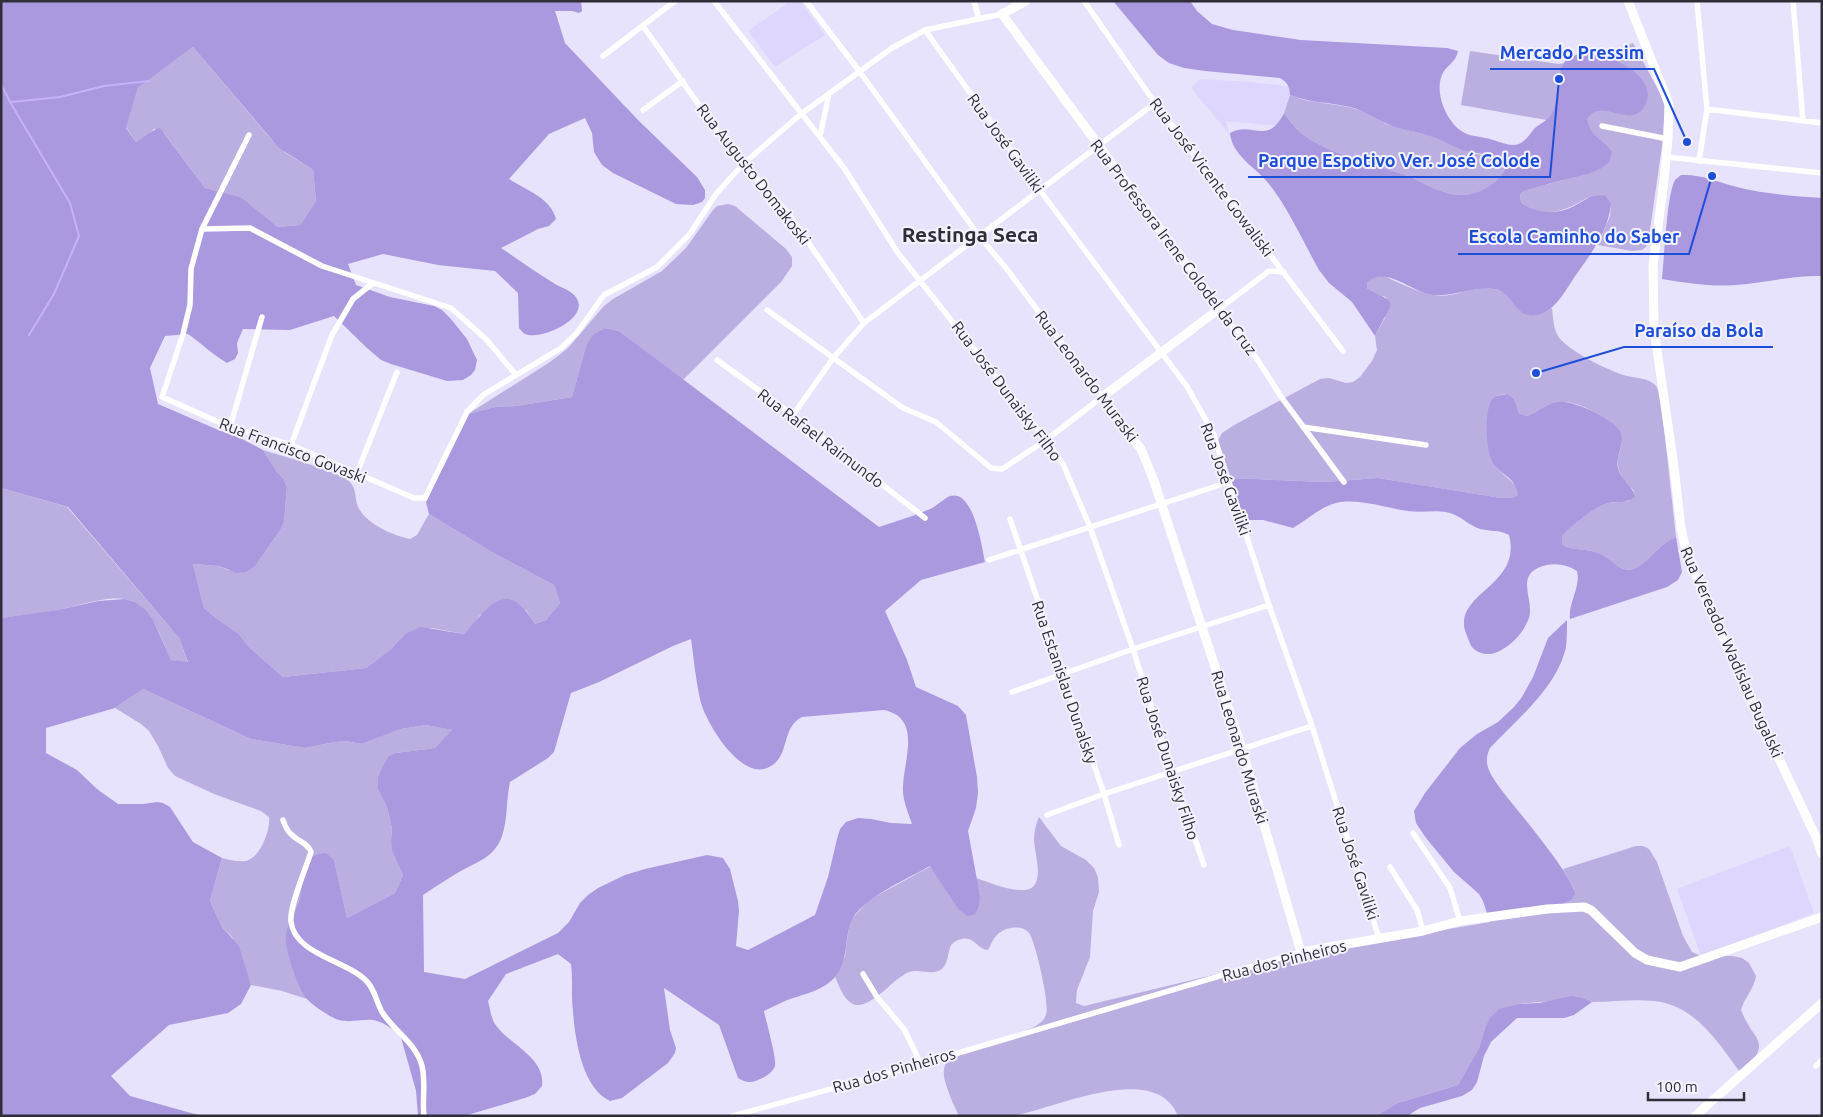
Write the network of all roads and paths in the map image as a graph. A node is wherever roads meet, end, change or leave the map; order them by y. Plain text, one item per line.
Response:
1 (675, 1) edge
2 (714, 1) edge
3 (806, 1) edge
4 (974, 1) edge
5 (1026, 1) edge
6 (1084, 1) edge
7 (1628, 1) edge
8 (1697, 1) edge
9 (1793, 1) edge
10 (1002, 14) junction
11 (979, 18) junction
12 (643, 26) junction
13 (925, 30) junction
14 (603, 56) dead end
15 (860, 72) junction
16 (683, 81) junction
17 (829, 94) junction
18 (1155, 103) junction
19 (1708, 109) junction
20 (643, 110) dead end
21 (801, 114) junction
22 (1803, 121) junction
23 (1822, 123) edge
24 (1602, 126) dead end
25 (249, 135) dead end
26 (820, 136) junction
27 (1668, 139) junction
28 (1098, 146) junction
29 (1666, 157) junction
30 (1699, 161) junction
31 (743, 164) junction
32 (1822, 173) edge
33 (1040, 189) junction
34 (202, 230) junction
35 (979, 236) junction
36 (1284, 272) junction
37 (922, 280) junction
38 (373, 283) junction
39 (1219, 309) junction
40 (767, 310) dead end
41 (262, 317) dead end
42 (864, 323) junction
43 (1344, 351) dead end
44 (1161, 353) junction
45 (834, 357) junction
46 (717, 360) dead end
47 (397, 372) dead end
48 (516, 375) junction
49 (1102, 397) junction
50 (793, 415) junction
51 (230, 427) junction
52 (1303, 427) junction
53 (1046, 440) junction
54 (1426, 445) dead end
55 (291, 446) junction
56 (357, 473) junction
57 (1229, 482) junction
58 (1344, 482) dead end
59 (1161, 505) junction
60 (924, 518) dead end
61 (1010, 519) dead end
62 (1090, 527) junction
63 (1019, 549) junction
64 (989, 560) dead end
65 (1269, 605) junction
66 (1201, 628) junction
67 (1132, 649) junction
68 (1063, 672) junction
69 (1012, 692) dead end
70 (1312, 726) junction
71 (1242, 749) junction
72 (1172, 773) junction
73 (1104, 794) junction
74 (1047, 815) dead end
75 (283, 820) dead end
76 (1413, 833) dead end
77 (1119, 845) dead end
78 (1822, 854) edge
79 (1204, 865) dead end
80 (1390, 867) dead end
81 (1822, 917) edge
82 (1460, 921) junction
83 (1423, 930) junction
84 (1379, 938) junction
85 (1301, 952) junction
86 (863, 974) dead end
87 (1822, 1003) edge
88 (1822, 1060) edge
89 (921, 1064) junction
90 (1816, 1066) dead end
91 (424, 1116) edge
92 (733, 1116) edge
93 (1695, 1116) edge

1 - 12 street
2 - 21 street, Rua José Dunaisky Filho
3 - 15 street, Rua Leonardo Muraski
4 - 11 street
5 - 10 street
6 - 18 street, Rua José Vicente Gowaliski
7 - 27 street, Rua Vereador Wadislau Bugalski
8 - 19 street
9 - 22 street
10 - 11 street
10 - 28 street, Rua Professora Irene Colodel da Cruz
11 - 13 street
12 - 14 street
12 - 16 street, Rua Augusto Domakoski
13 - 15 street
13 - 33 street, Rua José Gaviliki
15 - 17 street
15 - 35 street, Rua Leonardo Muraski
16 - 20 street
16 - 31 street, Rua Augusto Domakoski
17 - 21 street
17 - 26 street
18 - 28 street
18 - 36 street, Rua José Vicente Gowaliski
19 - 22 street
19 - 30 street
21 - 26 street, Rua José Dunaisky Filho
21 - 31 street
22 - 23 street
24 - 27 street
25 - 34 street
26 - 37 street, Rua José Dunaisky Filho
27 - 29 street, Rua Vereador Wadislau Bugalski
28 - 33 street
28 - 39 street, Rua Professora Irene Colodel da Cruz
29 - 30 street
29 - 78 street, Rua Vereador Wadislau Bugalski
30 - 32 street
31 - 42 street, Rua Augusto Domakoski
31 - 48 street
33 - 35 street
33 - 44 street, Rua José Gaviliki
34 - 38 street
34 - 51 street, Rua Francisco Govaski
35 - 37 street
35 - 49 street, Rua Leonardo Muraski
36 - 39 street
36 - 43 street, Rua José Vicente Gowaliski
37 - 42 street
37 - 53 street, Rua José Dunaisky Filho
38 - 48 street
38 - 55 street
39 - 44 street
39 - 52 street, Rua Professora Irene Colodel da Cruz
40 - 45 street
41 - 51 street
42 - 45 street
44 - 49 street
44 - 57 street, Rua José Gaviliki
45 - 50 street
45 - 53 street
46 - 50 street, Rua Rafael Raimundo
47 - 56 street
48 - 56 street, Rua Francisco Govaski
49 - 53 street
49 - 59 street, Rua Leonardo Muraski
50 - 60 street, Rua Rafael Raimundo
51 - 55 street, Rua Francisco Govaski
52 - 54 street
52 - 58 street, Rua Professora Irene Colodel da Cruz
53 - 62 street, Rua José Dunaisky Filho
55 - 56 street, Rua Francisco Govaski
57 - 59 street
57 - 65 street, Rua José Gaviliki
59 - 62 street
59 - 66 street, Rua Leonardo Muraski
61 - 63 street, Rua Estanislau Dunalsky
62 - 63 street
62 - 67 street, Rua José Dunaisky Filho
63 - 64 street
63 - 68 street, Rua Estanislau Dunalsky
65 - 66 street
65 - 70 street, Rua José Gaviliki
66 - 67 street
66 - 71 street, Rua Leonardo Muraski
67 - 68 street
67 - 72 street, Rua José Dunaisky Filho
68 - 69 street
68 - 73 street, Rua Estanislau Dunalsky
70 - 71 street
70 - 84 street, Rua José Gaviliki
71 - 72 street
71 - 85 street, Rua Leonardo Muraski
72 - 73 street
72 - 79 street, Rua José Dunaisky Filho
73 - 74 street
73 - 77 street, Rua Estanislau Dunalsky
75 - 91 street
76 - 82 street
80 - 83 street
81 - 82 street, Rua dos Pinheiros
82 - 83 street, Rua dos Pinheiros
83 - 84 street, Rua dos Pinheiros
84 - 85 street, Rua dos Pinheiros
85 - 89 street, Rua dos Pinheiros
86 - 89 street
87 - 93 street
88 - 90 street
89 - 92 street, Rua dos Pinheiros

